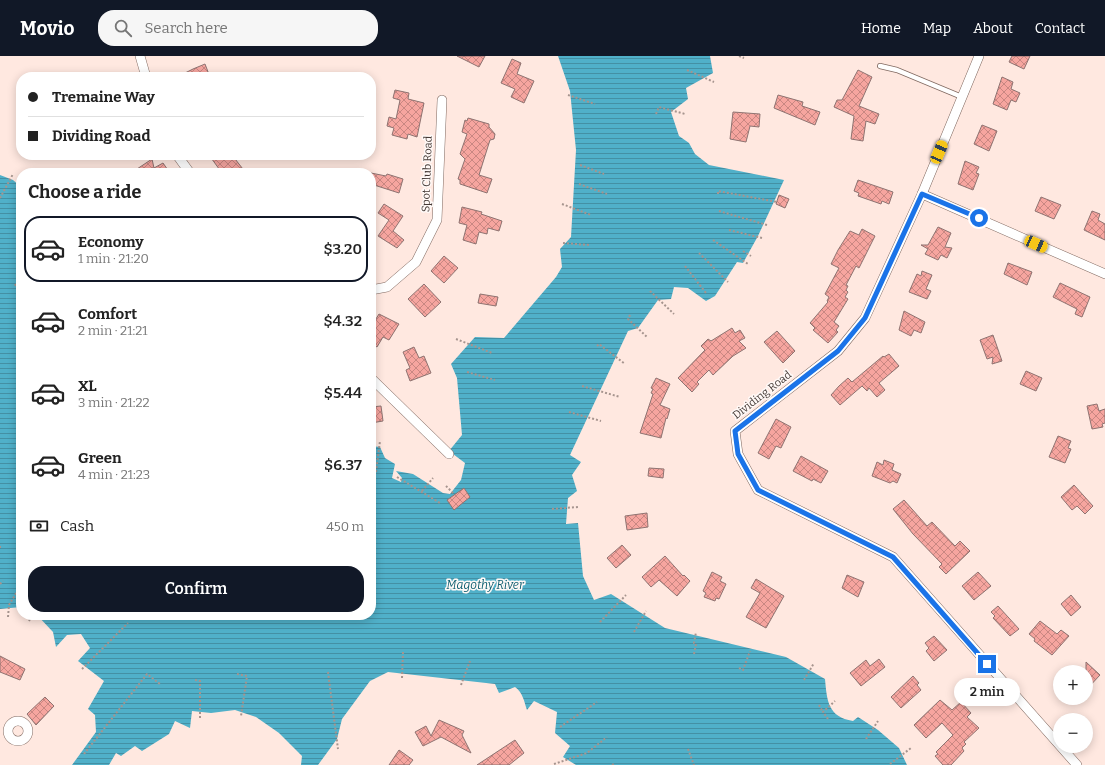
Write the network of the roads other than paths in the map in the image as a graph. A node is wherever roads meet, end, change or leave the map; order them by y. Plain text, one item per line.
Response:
1 (140, 56) edge
2 (979, 56) edge
3 (880, 66) dead end
4 (145, 72) edge
5 (962, 97) junction
6 (442, 100) dead end
7 (922, 194) junction
8 (1105, 274) edge
9 (376, 289) edge
10 (376, 383) edge
11 (449, 454) dead end
12 (1077, 765) edge

1 - 4 street
2 - 5 street, Dividing Road
3 - 5 lane
5 - 7 street, Dividing Road
6 - 9 street, Spot Club Road
7 - 8 street
7 - 12 street, Dividing Road
10 - 11 street

